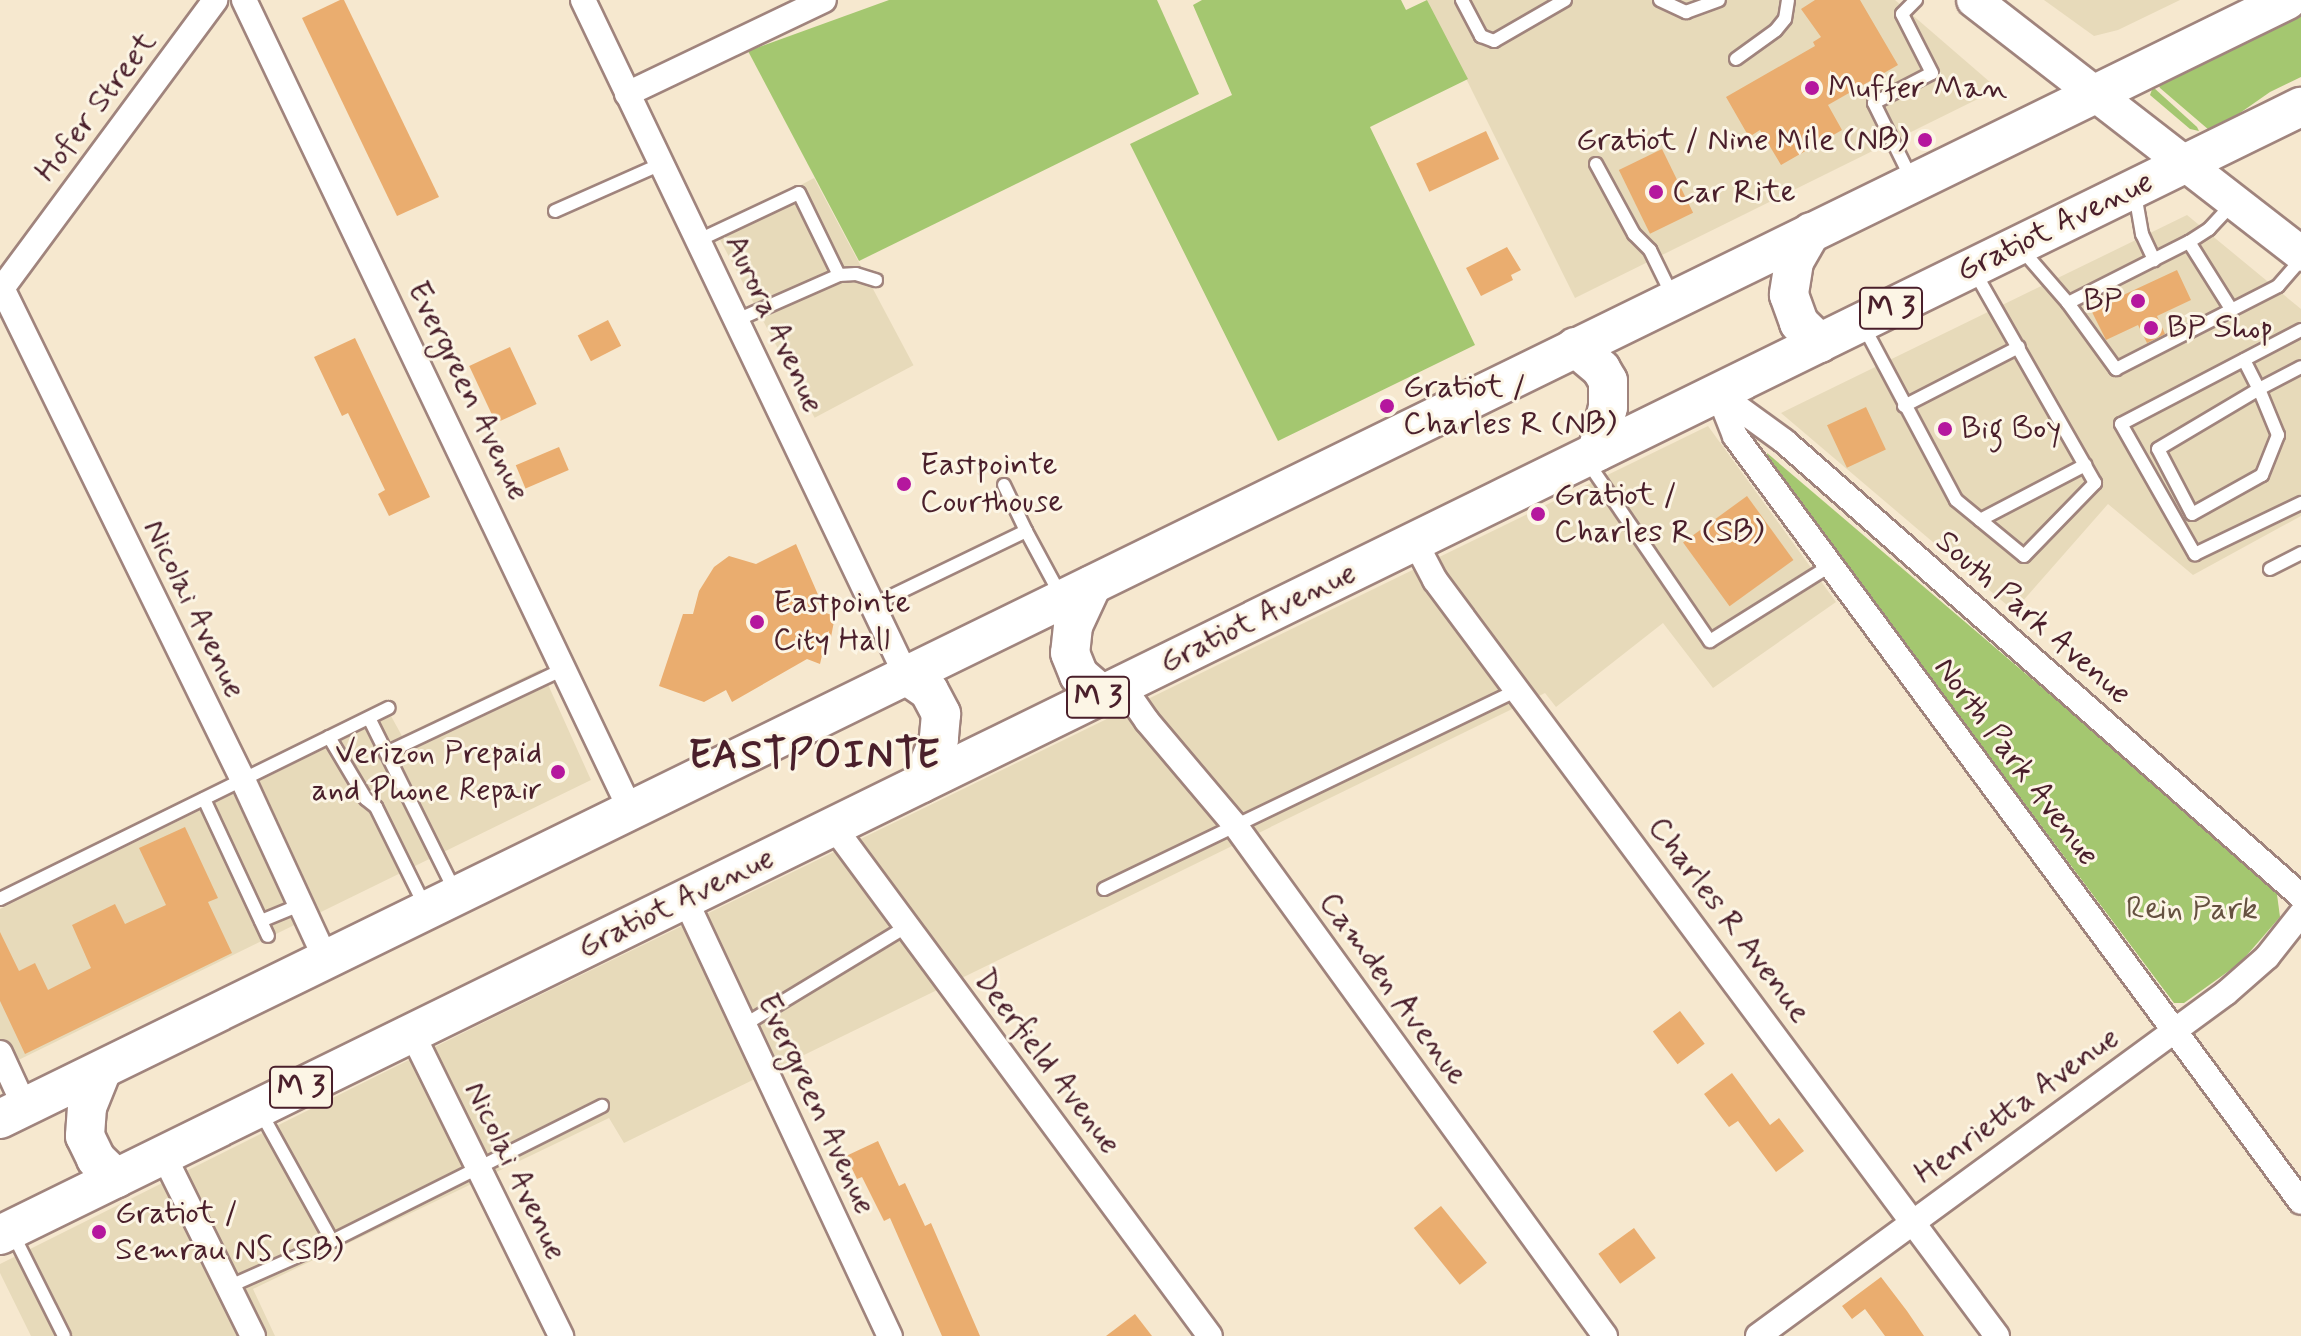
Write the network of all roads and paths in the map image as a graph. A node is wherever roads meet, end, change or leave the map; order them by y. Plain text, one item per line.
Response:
1 (215, 0) edge
2 (244, 0) edge
3 (583, 0) edge
4 (824, 0) edge
5 (1463, 0) edge
6 (1565, 0) edge
7 (1660, 0) edge
8 (1719, 0) edge
9 (1788, 0) edge
10 (1916, 0) edge
11 (1974, 0) edge
12 (2287, 0) edge
13 (1736, 59) dead end
14 (2096, 93) junction
15 (627, 94) junction
16 (2301, 107) edge
17 (2185, 163) junction
18 (661, 164) junction
19 (1596, 164) dead end
20 (1913, 182) junction
21 (2134, 188) junction
22 (2235, 202) junction
23 (555, 211) dead end
24 (1811, 232) junction
25 (699, 240) junction
26 (2189, 242) junction
27 (2018, 245) junction
28 (2301, 257) edge
29 (2154, 260) junction
30 (1972, 268) junction
31 (839, 275) junction
32 (876, 280) dead end
33 (1, 290) edge
34 (1674, 298) junction
35 (2068, 303) junction
36 (2231, 309) junction
37 (737, 320) junction
38 (1862, 322) junction
39 (2301, 330) edge
40 (1820, 343) junction
41 (1575, 347) junction
42 (2019, 347) junction
43 (2244, 360) junction
44 (2301, 367) edge
45 (2259, 389) junction
46 (1718, 393) junction
47 (1904, 406) junction
48 (1591, 455) junction
49 (2085, 465) junction
50 (1004, 485) dead end
51 (2301, 503) edge
52 (1980, 520) junction
53 (1026, 531) junction
54 (1414, 540) junction
55 (2301, 553) edge
56 (1831, 565) junction
57 (2270, 569) dead end
58 (1077, 592) junction
59 (873, 605) junction
60 (566, 668) junction
61 (906, 675) junction
62 (1112, 690) junction
63 (1517, 690) junction
64 (389, 708) dead end
65 (369, 718) junction
66 (329, 737) junction
67 (386, 753) junction
68 (243, 780) junction
69 (921, 783) junction
70 (204, 799) junction
71 (631, 811) junction
72 (1235, 825) junction
73 (833, 826) junction
74 (1104, 889) dead end
75 (2301, 896) edge
76 (0, 899) edge
77 (685, 899) junction
78 (442, 903) junction
79 (300, 905) junction
80 (2301, 914) edge
81 (261, 921) junction
82 (906, 927) junction
83 (268, 936) dead end
84 (326, 960) junction
85 (744, 1025) junction
86 (2175, 1030) junction
87 (412, 1033) junction
88 (0, 1053) edge
89 (102, 1070) junction
90 (602, 1106) dead end
91 (259, 1108) junction
92 (13, 1113) edge
93 (163, 1154) junction
94 (478, 1169) junction
95 (116, 1178) junction
96 (2301, 1202) edge
97 (1913, 1222) junction
98 (5, 1232) edge
99 (332, 1241) junction
100 (228, 1287) junction
101 (64, 1336) edge
102 (253, 1336) edge
103 (561, 1336) edge
104 (890, 1336) edge
105 (1210, 1336) edge
106 (1605, 1336) edge
107 (1758, 1336) edge
108 (1997, 1336) edge

1 - 33 street, Hofer Street
2 - 60 street, Evergreen Avenue
3 - 15 street, Aurora Avenue
4 - 15 street
5 - 6 lane
7 - 8 lane
9 - 13 lane
10 - 20 lane
11 - 14 main road
12 - 14 main road
14 - 17 main road
14 - 20 main road
15 - 18 street, Aurora Avenue
16 - 17 main road, Gratiot Avenue / M 3
17 - 21 main road, Gratiot Avenue / M 3
17 - 22 main road
18 - 23 lane
18 - 25 street, Aurora Avenue
19 - 34 lane
20 - 24 main road
21 - 27 main road, Gratiot Avenue / M 3
21 - 29 lane
22 - 26 lane
22 - 28 main road
24 - 34 main road
24 - 40 main road
25 - 31 lane
25 - 37 street, Aurora Avenue
26 - 29 lane
26 - 36 lane
27 - 30 main road, Gratiot Avenue / M 3
27 - 35 lane
28 - 36 lane
29 - 35 lane
30 - 38 main road, Gratiot Avenue / M 3
30 - 42 lane
31 - 32 lane
31 - 37 lane
33 - 68 street, Nicolai Avenue
34 - 41 main road
35 - 36 lane
37 - 59 street, Aurora Avenue
38 - 40 main road, Gratiot Avenue / M 3
38 - 47 lane
39 - 43 lane
40 - 46 main road, Gratiot Avenue / M 3
41 - 48 main road
41 - 58 main road
42 - 47 lane
42 - 49 lane
43 - 45 lane
43 - 51 lane
44 - 45 lane
45 - 45 lane
46 - 48 main road, Gratiot Avenue / M 3
46 - 56 street, North Park Avenue
46 - 75 street, South Park Avenue
47 - 52 lane
48 - 54 main road, Gratiot Avenue / M 3
48 - 56 lane
49 - 52 lane
49 - 52 lane
50 - 53 lane
53 - 58 lane
53 - 59 lane
54 - 62 main road, Gratiot Avenue / M 3
54 - 63 street, Charles R Avenue
55 - 57 lane
56 - 86 street, North Park Avenue
58 - 61 main road
58 - 62 main road
59 - 61 street, Aurora Avenue
60 - 67 lane
60 - 71 street, Evergreen Avenue
61 - 69 main road
61 - 71 main road
62 - 69 main road, Gratiot Avenue / M 3
62 - 72 street, Camden Avenue
63 - 72 lane
63 - 97 street, Charles R Avenue
64 - 65 lane
65 - 66 lane
65 - 67 lane
66 - 68 lane
66 - 78 lane
67 - 78 lane
68 - 70 lane
68 - 79 street, Nicolai Avenue
69 - 73 main road, Gratiot Avenue / M 3
70 - 76 lane
70 - 81 lane
71 - 78 main road
72 - 74 lane
72 - 106 street, Camden Avenue
73 - 77 main road, Gratiot Avenue / M 3
73 - 82 street, Deerfield Avenue
77 - 85 street, Evergreen Avenue
77 - 87 main road, Gratiot Avenue / M 3
78 - 84 main road
79 - 81 lane
79 - 84 street, Nicolai Avenue
80 - 86 street, Henrietta Avenue
81 - 83 lane
82 - 85 lane
82 - 105 street, Deerfield Avenue
84 - 89 main road
85 - 104 street, Evergreen Avenue
86 - 96 street, North Park Avenue
86 - 97 street, Henrietta Avenue
87 - 91 main road, Gratiot Avenue / M 3
87 - 94 street, Nicolai Avenue
88 - 92 street
89 - 92 main road
89 - 95 main road
90 - 94 lane
91 - 93 main road, Gratiot Avenue / M 3
91 - 99 lane
93 - 95 main road, Gratiot Avenue / M 3
93 - 100 street
94 - 99 lane
94 - 103 street, Nicolai Avenue
95 - 98 main road, Gratiot Avenue / M 3
97 - 107 street, Henrietta Avenue
97 - 108 street, Charles R Avenue
98 - 101 lane
99 - 100 lane
100 - 102 street

